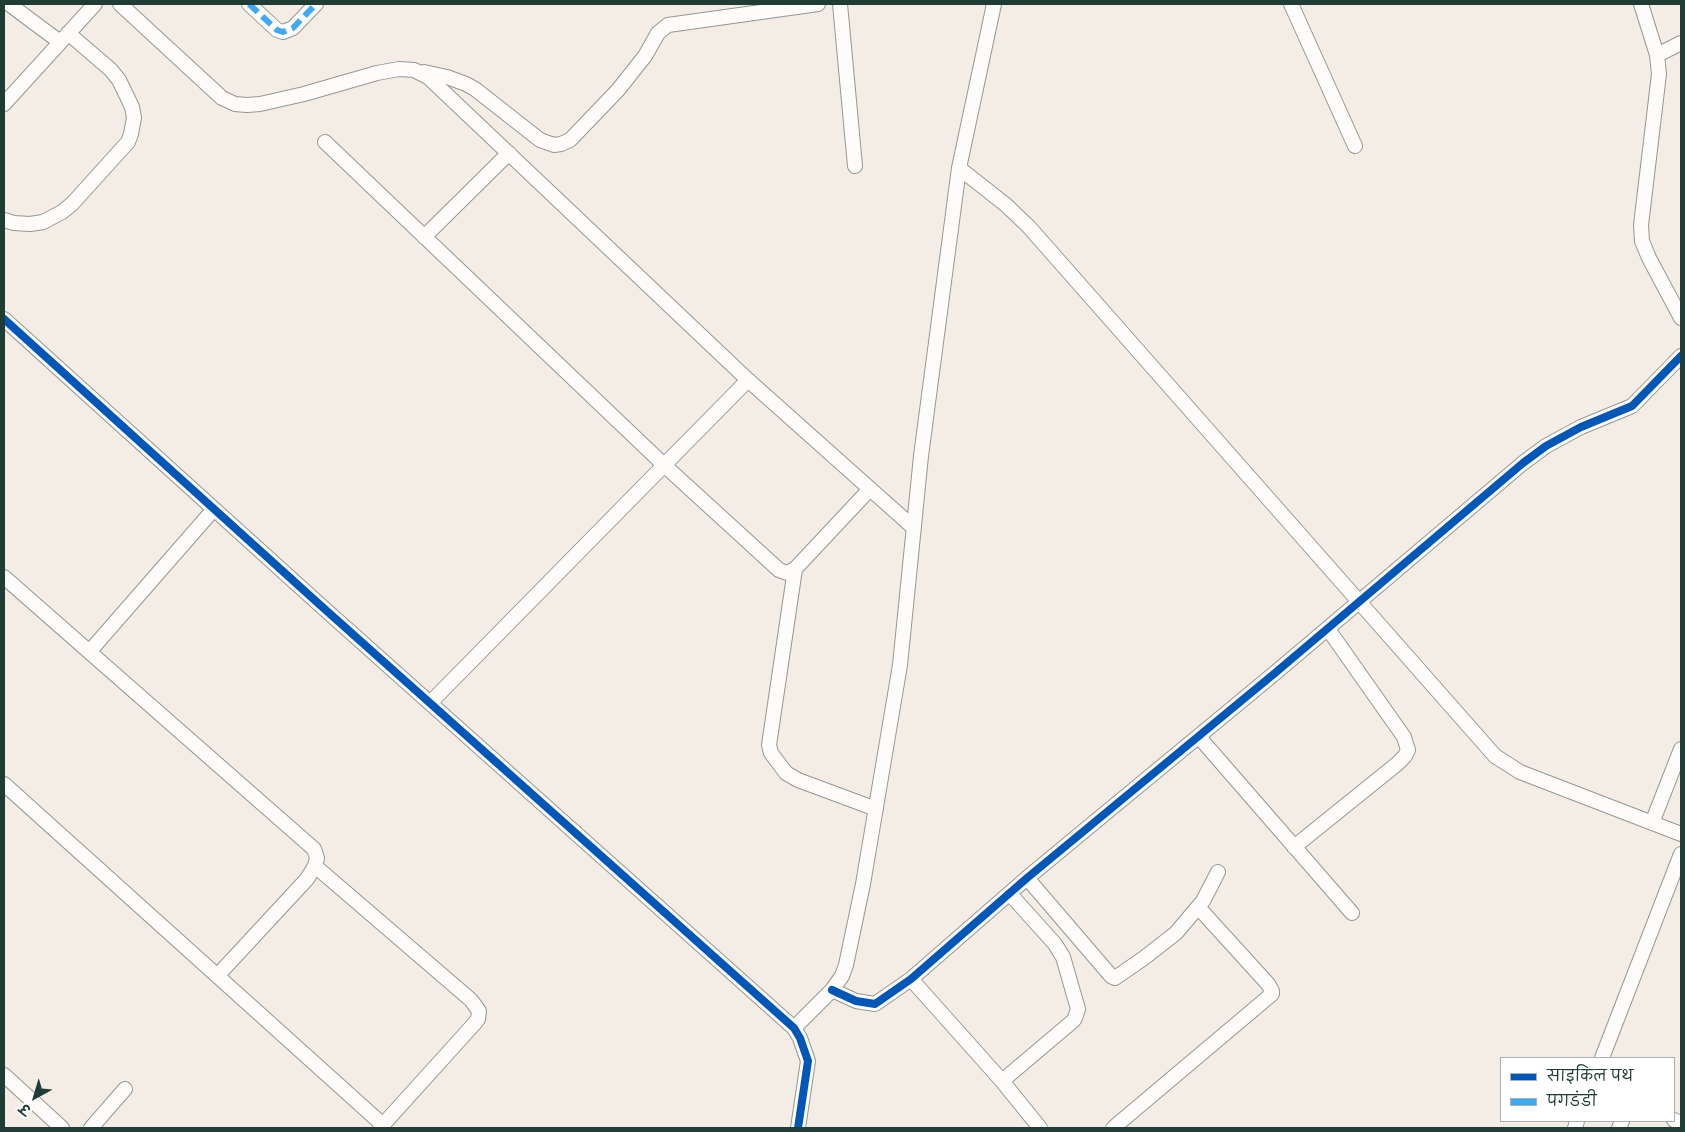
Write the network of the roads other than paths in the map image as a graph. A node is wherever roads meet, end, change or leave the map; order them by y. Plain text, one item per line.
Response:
1 (9, 4) edge
2 (95, 4) edge
3 (120, 4) edge
4 (249, 4) edge
5 (316, 4) edge
6 (818, 4) edge
7 (840, 4) edge
8 (994, 4) edge
9 (1290, 4) edge
10 (1641, 4) edge
11 (716, 10) edge
12 (64, 37) junction
13 (1681, 43) edge
14 (1657, 55) junction
15 (414, 70) junction
16 (4, 104) edge
17 (325, 142) dead end
18 (1356, 146) dead end
19 (509, 153) junction
20 (855, 166) dead end
21 (959, 168) junction
22 (4, 220) edge
23 (424, 237) junction
24 (1681, 318) edge
25 (4, 320) edge
26 (1681, 356) edge
27 (748, 380) junction
28 (664, 465) junction
29 (869, 490) junction
30 (214, 509) junction
31 (914, 528) junction
32 (795, 569) junction
33 (4, 576) edge
34 (1360, 602) junction
35 (1328, 630) junction
36 (90, 651) junction
37 (430, 703) junction
38 (1199, 736) junction
39 (1681, 749) edge
40 (4, 784) edge
41 (876, 809) junction
42 (1652, 823) junction
43 (1681, 834) edge
44 (1294, 846) junction
45 (1681, 854) edge
46 (315, 866) junction
47 (1218, 872) dead end
48 (1027, 878) junction
49 (1010, 894) junction
50 (1198, 907) junction
51 (1352, 913) dead end
52 (218, 975) junction
53 (911, 979) junction
54 (832, 990) junction
55 (794, 1028) junction
56 (1602, 1057) edge
57 (4, 1075) edge
58 (1002, 1081) junction
59 (125, 1089) dead end
60 (381, 1127) edge
61 (62, 1128) edge
62 (91, 1128) edge
63 (798, 1128) edge
64 (1040, 1128) edge
65 (1112, 1128) edge

1 - 12 street
2 - 12 street
3 - 15 street
4 - 5 street
6 - 11 street
7 - 20 street
8 - 21 street
9 - 18 street
10 - 14 street
11 - 15 street
12 - 16 street
12 - 22 street
13 - 14 street
14 - 24 street
15 - 19 street
17 - 23 street
19 - 23 street
19 - 27 street
21 - 31 street
21 - 34 street
23 - 28 street
25 - 30 street
26 - 34 street
27 - 28 street
27 - 29 street
28 - 32 street
28 - 37 street
29 - 31 street
29 - 32 street
30 - 36 street
30 - 37 street
31 - 41 street
32 - 41 street
33 - 36 street
34 - 35 street
34 - 42 street
35 - 38 street
35 - 44 street
36 - 46 street
37 - 55 street
38 - 44 street
38 - 48 street
39 - 42 street
40 - 52 street
41 - 54 street
42 - 43 street
44 - 51 street
45 - 56 street
46 - 52 street
46 - 60 street
47 - 50 street
48 - 49 street
48 - 50 street
49 - 53 street
49 - 58 street
50 - 65 street
52 - 60 street
53 - 54 street
53 - 58 street
54 - 55 street
55 - 63 street
57 - 61 street
58 - 64 street
59 - 62 street

